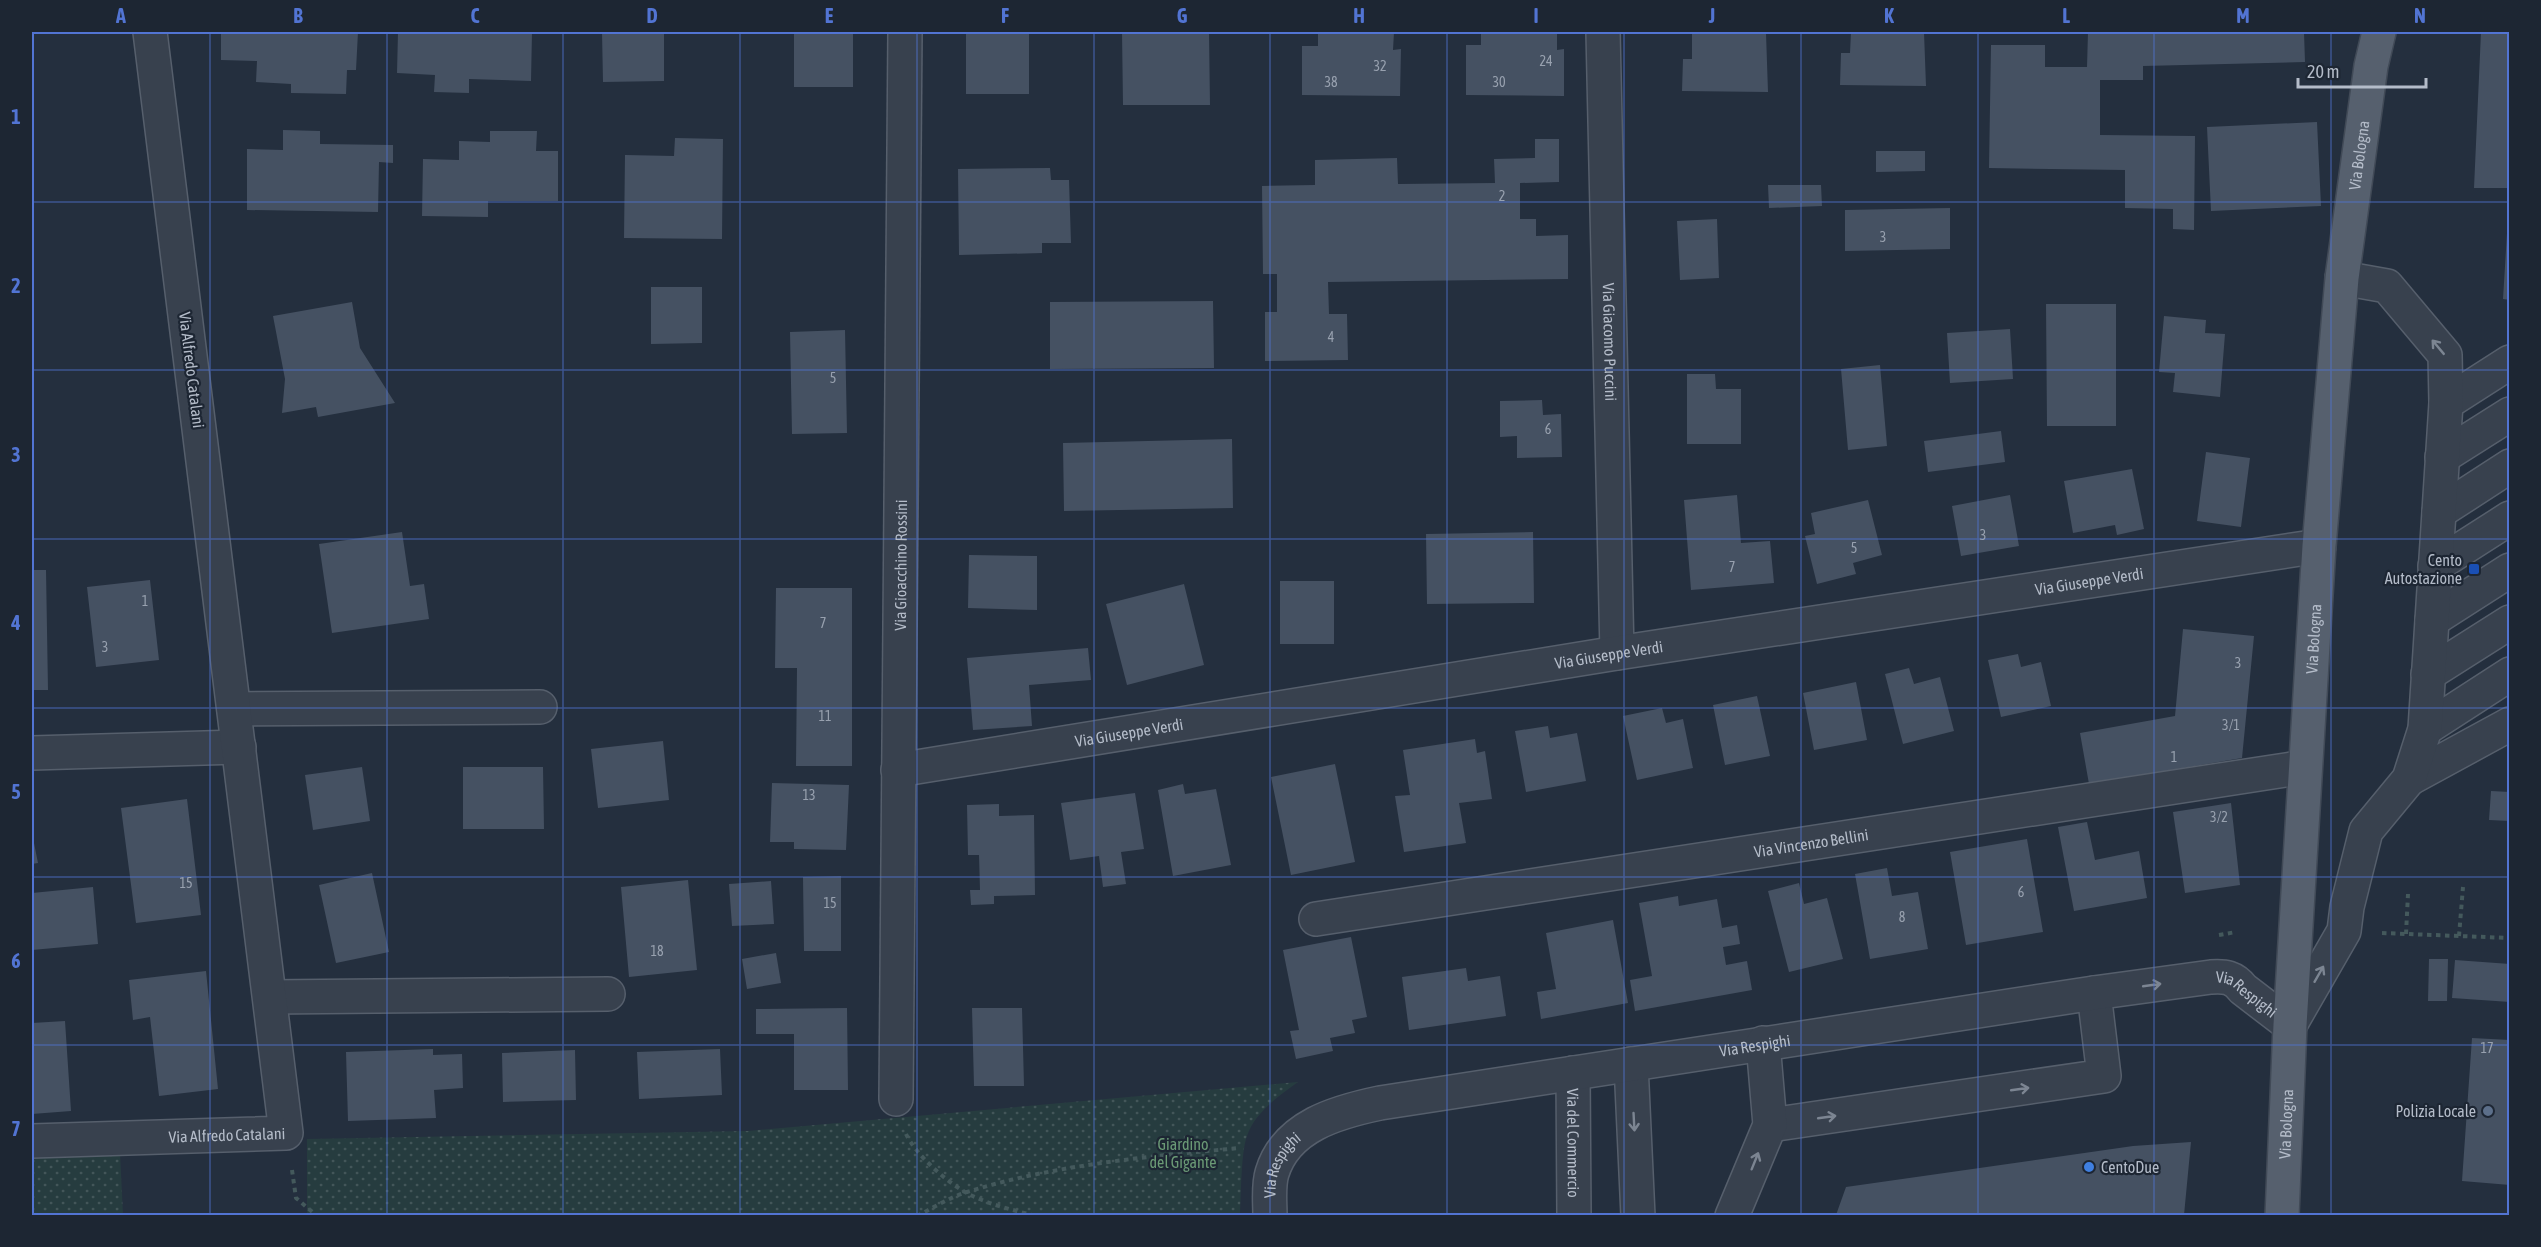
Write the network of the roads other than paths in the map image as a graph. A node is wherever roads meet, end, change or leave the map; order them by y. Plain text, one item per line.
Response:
1 (150, 32) edge
2 (905, 32) edge
3 (1603, 32) edge
4 (2368, 32) edge
5 (2379, 32) edge
6 (2371, 66) junction
7 (2342, 278) junction
8 (2510, 362) edge
9 (2446, 403) junction
10 (2510, 414) edge
11 (2442, 457) junction
12 (2510, 466) edge
13 (2439, 512) junction
14 (2510, 518) edge
15 (2319, 546) junction
16 (2435, 566) junction
17 (2510, 570) edge
18 (2432, 620) junction
19 (2510, 622) edge
20 (1617, 653) junction
21 (2428, 674) junction
22 (2510, 674) edge
23 (540, 707) dead end
24 (234, 709) junction
25 (2510, 724) edge
26 (2425, 729) junction
27 (238, 747) junction
28 (32, 753) edge
29 (2305, 767) junction
30 (898, 770) junction
31 (2409, 779) junction
32 (1316, 919) dead end
33 (2094, 993) junction
34 (608, 994) dead end
35 (270, 998) junction
36 (2290, 1025) junction
37 (1763, 1043) junction
38 (1631, 1064) junction
39 (1573, 1072) junction
40 (896, 1099) road end
41 (1770, 1125) junction
42 (32, 1141) edge
43 (1270, 1215) edge
44 (1574, 1215) edge
45 (1638, 1215) edge
46 (1732, 1215) edge
47 (2282, 1215) edge

1 - 24 street, Via Alfredo Catalani
2 - 30 street, Via Gioacchino Rossini
3 - 20 street, Via Giacomo Puccini
4 - 6 main road, Via Bologna
5 - 6 main road, Via Bologna
6 - 7 main road, Via Bologna
9 -> 7 street
7 - 15 main road, Via Bologna
8 - 9 street
9 - 11 street
10 - 11 street
11 - 13 street
12 - 13 street
13 - 16 street
14 - 16 street
15 - 20 street, Via Giuseppe Verdi
15 - 29 main road, Via Bologna
16 - 18 street
17 - 18 street
18 - 21 street
19 - 21 street
20 - 30 street, Via Giuseppe Verdi
21 - 26 street
22 - 26 street
23 - 24 street
24 - 27 street, Via Alfredo Catalani
25 - 31 street
26 - 31 street
27 - 28 street
27 - 35 street, Via Alfredo Catalani
29 - 32 street, Via Vincenzo Bellini
29 - 36 main road, Via Bologna
30 - 40 street, Via Gioacchino Rossini
36 -> 31 street
33 -> 36 street, Via Respighi
33 - 37 street, Via Respighi
41 -> 33 street
34 - 35 street
35 - 42 street, Via Alfredo Catalani
36 - 47 main road, Via Bologna
37 - 38 street, Via Respighi
37 - 41 street
38 - 39 street, Via Respighi
38 -> 45 street
39 - 43 street, Via Respighi
39 - 44 street, Via del Commercio
46 -> 41 street

